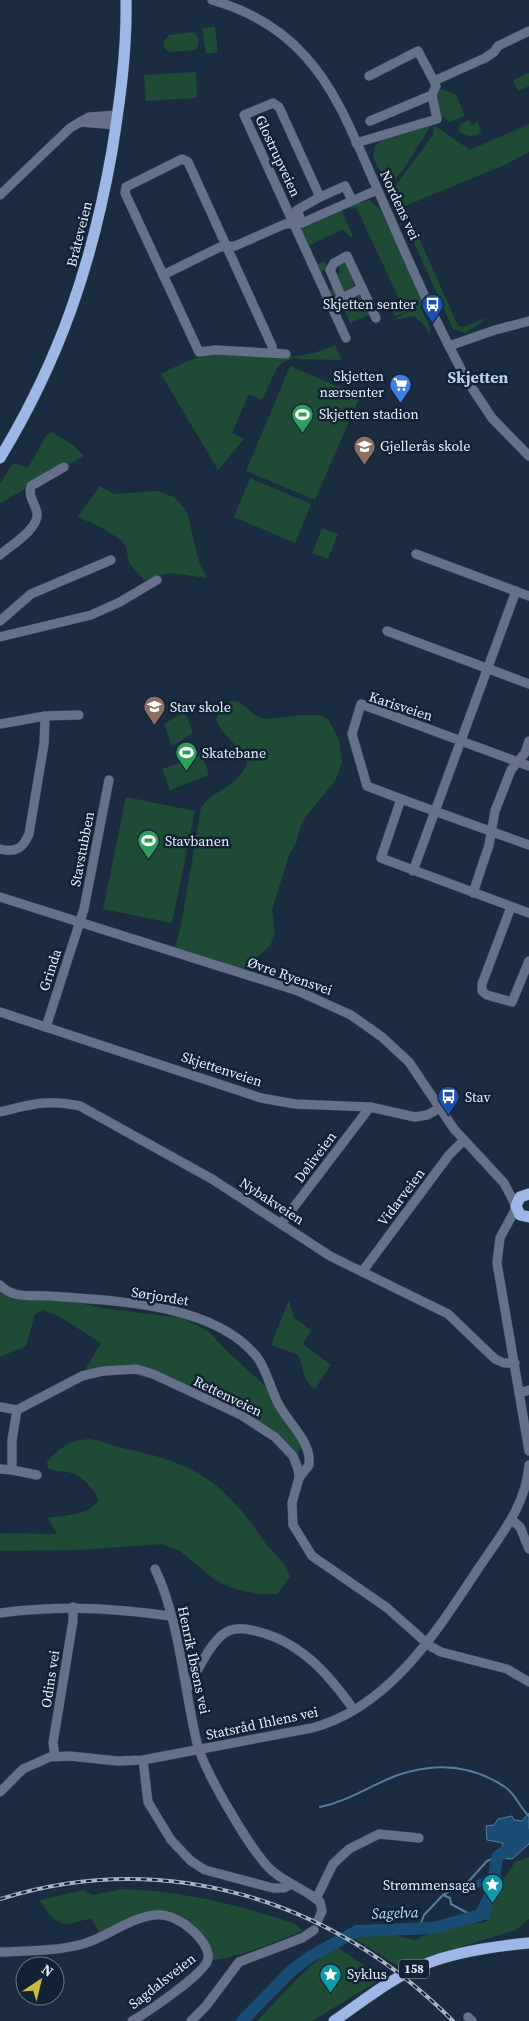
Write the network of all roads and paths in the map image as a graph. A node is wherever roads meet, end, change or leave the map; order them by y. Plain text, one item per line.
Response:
1 (126, 0) edge
2 (212, 0) edge
3 (529, 30) edge
4 (369, 76) dead end
5 (434, 81) junction
6 (432, 94) junction
7 (117, 120) junction
8 (370, 120) dead end
9 (356, 143) junction
10 (377, 190) junction
11 (0, 195) edge
12 (320, 197) junction
13 (352, 200) junction
14 (298, 223) junction
15 (228, 246) junction
16 (163, 275) junction
17 (362, 288) junction
18 (342, 298) junction
19 (331, 304) junction
20 (376, 318) dead end
21 (529, 321) edge
22 (346, 338) dead end
23 (450, 346) junction
24 (273, 353) junction
25 (286, 354) dead end
26 (529, 456) edge
27 (0, 458) edge
28 (64, 467) dead end
29 (416, 554) dead end
30 (0, 555) edge
31 (111, 560) dead end
32 (157, 580) dead end
33 (516, 591) junction
34 (529, 596) edge
35 (0, 621) edge
36 (387, 631) dead end
37 (0, 637) edge
38 (488, 668) junction
39 (529, 684) edge
40 (79, 715) dead end
41 (45, 716) junction
42 (0, 724) edge
43 (461, 741) junction
44 (529, 741) edge
45 (518, 762) junction
46 (529, 766) edge
47 (110, 780) dead end
48 (401, 799) junction
49 (435, 811) junction
50 (492, 831) junction
51 (529, 845) edge
52 (0, 849) edge
53 (413, 870) junction
54 (473, 893) junction
55 (0, 897) edge
56 (511, 907) junction
57 (529, 913) edge
58 (80, 922) junction
59 (529, 961) edge
60 (0, 1012) edge
61 (46, 1027) junction
62 (370, 1107) junction
63 (440, 1108) junction
64 (0, 1112) edge
65 (464, 1140) junction
66 (504, 1184) junction
67 (527, 1194) edge
68 (523, 1215) edge
69 (281, 1224) junction
70 (362, 1272) junction
71 (0, 1285) edge
72 (514, 1363) junction
73 (529, 1390) edge
74 (519, 1393) junction
75 (0, 1408) edge
76 (17, 1410) junction
77 (529, 1451) edge
78 (529, 1465) edge
79 (0, 1469) edge
80 (12, 1470) junction
81 (37, 1475) dead end
82 (298, 1478) junction
83 (512, 1520) junction
84 (529, 1549) edge
85 (155, 1569) dead end
86 (73, 1607) junction
87 (0, 1612) edge
88 (171, 1616) junction
89 (426, 1644) junction
90 (529, 1682) edge
91 (187, 1690) junction
92 (354, 1710) junction
93 (199, 1750) junction
94 (55, 1756) junction
95 (142, 1760) junction
96 (0, 1792) edge
97 (419, 1838) dead end
98 (291, 1884) junction
99 (316, 1899) junction
100 (318, 1920) dead end
101 (314, 1930) dead end
102 (529, 1942) edge
103 (482, 1951) junction
104 (529, 1951) edge
105 (0, 1952) edge
106 (132, 2021) edge
107 (191, 2021) edge
108 (334, 2021) edge

1 - 7 main road, Bråteveien
2 - 9 street, Nordens vei
3 - 5 street
4 - 5 street
5 - 6 street
6 - 8 street
6 - 9 street
7 - 11 street
7 - 27 main road, Bråteveien
9 - 10 street, Nordens vei
10 - 13 street
10 - 23 street, Nordens vei
12 - 13 street, Glostrupveien
12 - 14 street, Glostrupveien
12 - 14 street, Glostrupveien
13 - 14 street
14 - 15 street
14 - 19 street, Glostrupveien
15 - 16 street
15 - 16 street
15 - 24 street
16 - 24 street
17 - 18 street
17 - 18 street
17 - 20 street
18 - 19 street
19 - 22 street, Glostrupveien
21 - 23 street
23 - 26 street, Nordens vei
24 - 25 street
28 - 30 street
29 - 33 street
31 - 35 street
32 - 37 street
33 - 34 street
33 - 38 street
36 - 38 street
38 - 39 street
38 - 43 street
40 - 41 street
41 - 42 street
41 - 52 street
43 - 45 street, Karisveien
43 - 48 street, Karisveien
43 - 49 street
44 - 45 street
45 - 46 street, Karisveien
45 - 50 street
47 - 58 street, Stavstubben
48 - 49 street, Karisveien
48 - 53 street
49 - 50 street, Karisveien
49 - 53 street
50 - 51 street, Karisveien
50 - 54 street
53 - 54 street
54 - 56 street
55 - 58 street, Øvre Ryensvei
56 - 57 street
56 - 59 street
58 - 61 street, Grinda
58 - 63 street, Øvre Ryensvei
60 - 61 street, Skjettenveien
61 - 62 street, Skjettenveien
62 - 63 street, Skjettenveien
62 - 69 street, Døliveien
63 - 65 street, Øvre Ryensvei
64 - 69 street, Nybakveien
65 - 66 street, Øvre Ryensvei
65 - 70 street, Vidarveien
66 - 67 street, Øvre Ryensvei
66 - 68 street, Øvre Ryensvei
67 - 68 main road
68 - 72 street
69 - 70 street, Nybakveien
70 - 72 street, Nybakveien
71 - 82 street, Sørjordet
72 - 74 street
73 - 74 street
74 - 77 street
75 - 76 street
76 - 80 street
76 - 82 street, Rettenveien
78 - 83 street, Statsråd Ihlens vei
79 - 80 street
80 - 81 street
82 - 89 street, Rettenveien
83 - 84 street
83 - 89 street, Statsråd Ihlens vei
85 - 88 street, Henrik Ibsens vei
86 - 87 street
86 - 88 street
86 - 94 street, Odins vei
88 - 91 street, Henrik Ibsens vei
89 - 90 street, Rettenveien
89 - 92 street, Statsråd Ihlens vei
91 - 92 street
91 - 93 street, Henrik Ibsens vei
92 - 93 street, Statsråd Ihlens vei
93 - 95 street, Statsråd Ihlens vei
93 - 98 street, Henrik Ibsens vei
94 - 95 street, Statsråd Ihlens vei
94 - 96 street, Statsråd Ihlens vei
95 - 98 street
97 - 99 street
98 - 99 street, Henrik Ibsens vei
99 - 100 street
101 - 107 street
102 - 103 main road, 158
103 - 104 main road, 158
103 - 108 main road, 158
105 - 106 street, Sagdalsveien

